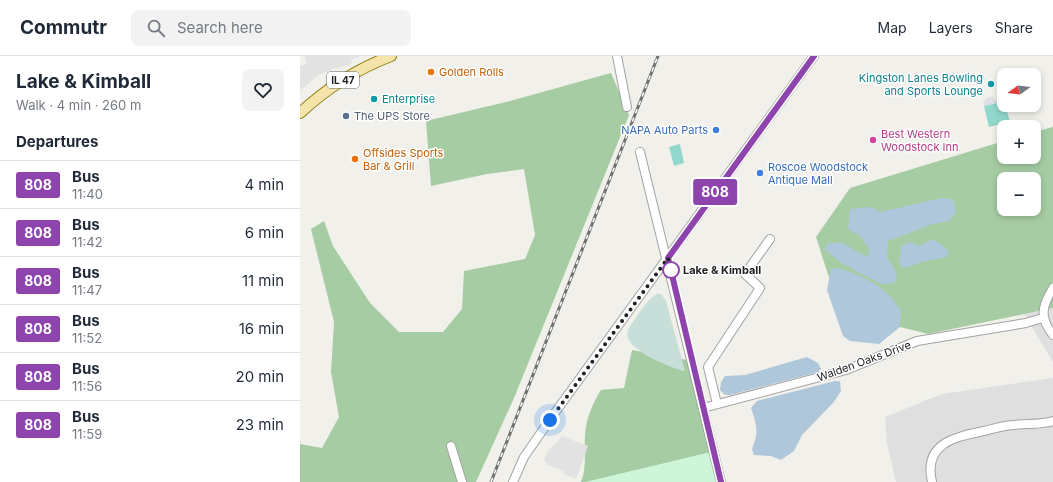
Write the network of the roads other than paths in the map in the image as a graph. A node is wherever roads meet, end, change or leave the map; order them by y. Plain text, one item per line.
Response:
1 (391, 56) edge
2 (617, 56) edge
3 (814, 56) edge
4 (627, 106) dead end
5 (300, 113) edge
6 (640, 152) dead end
7 (770, 239) dead end
8 (668, 258) junction
9 (1053, 288) edge
10 (1044, 318) junction
11 (1053, 335) edge
12 (717, 404) junction
13 (703, 408) junction
14 (1053, 421) edge
15 (451, 446) dead end
16 (462, 482) edge
17 (513, 482) edge
18 (721, 482) edge
19 (932, 482) edge

1 - 5 main road, IL 47
2 - 4 street
3 - 8 street
6 - 8 street
7 - 12 street
8 - 13 street
8 - 17 street
9 - 10 street
10 - 11 street
10 - 12 street, Walden Oaks Drive
12 - 13 street, Walden Oaks Drive
13 - 18 street
14 - 19 street
15 - 16 street

